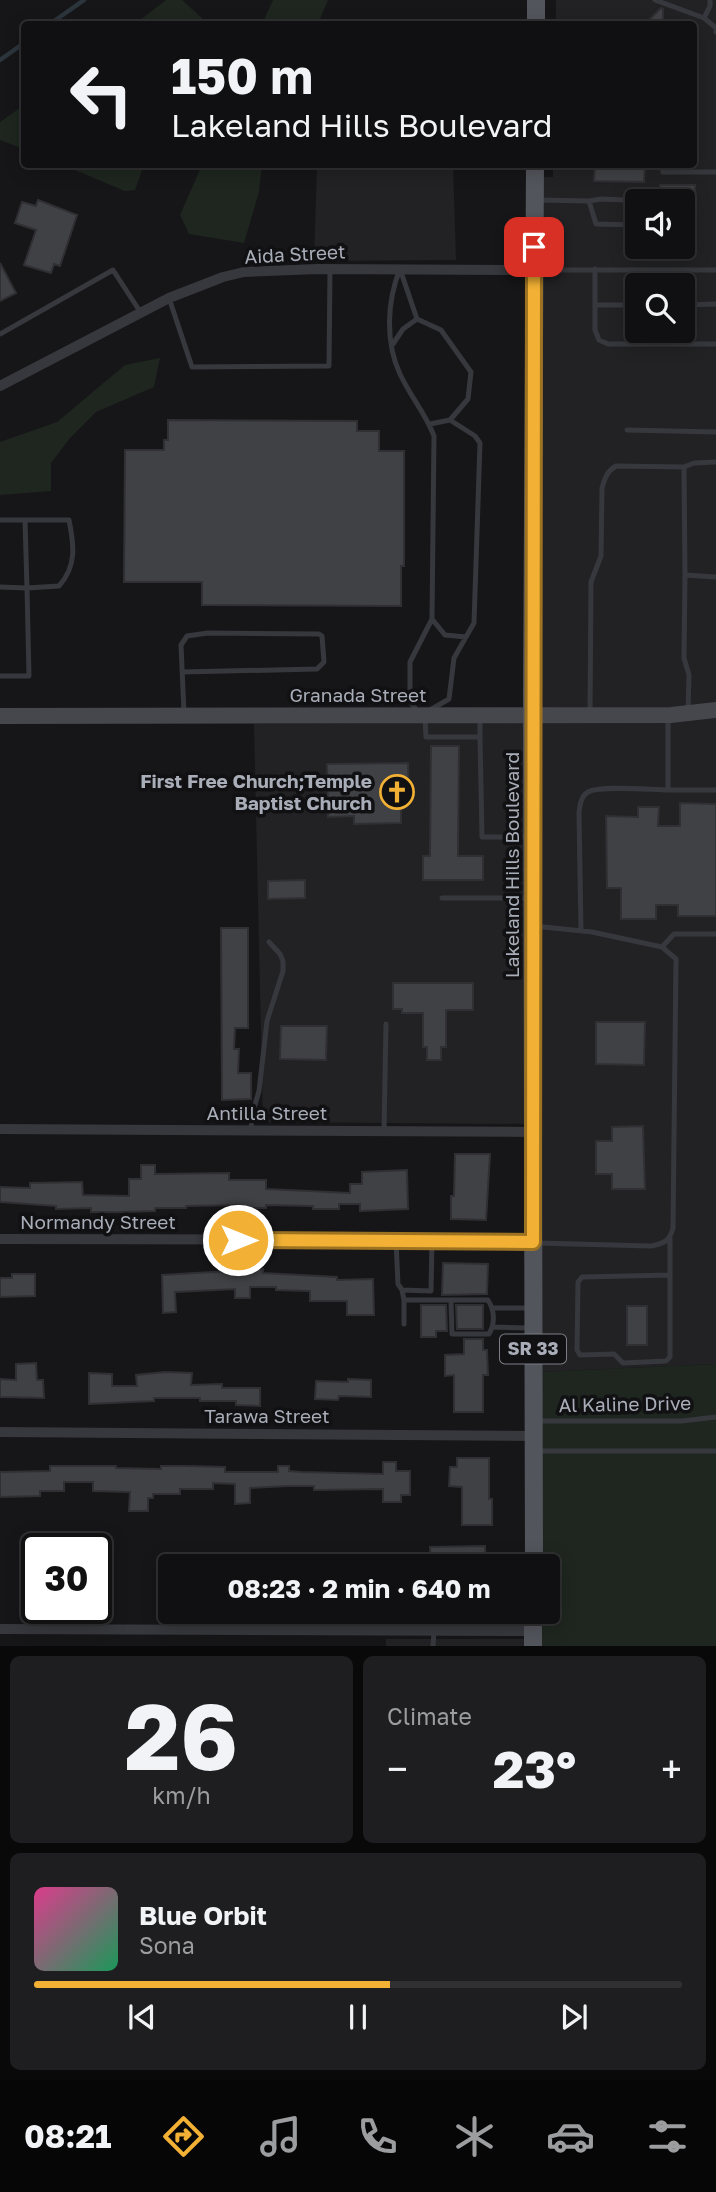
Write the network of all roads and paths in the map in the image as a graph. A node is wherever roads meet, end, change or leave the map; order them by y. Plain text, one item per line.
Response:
1 (536, 0) edge
2 (710, 0) edge
3 (659, 1) edge
4 (704, 18) junction
5 (536, 21) edge
6 (716, 32) edge
7 (535, 168) edge
8 (663, 168) edge
9 (716, 172) edge
10 (534, 200) junction
11 (625, 200) edge
12 (589, 201) junction
13 (625, 225) edge
14 (330, 268) junction
15 (400, 269) junction
16 (595, 269) junction
17 (534, 270) junction
18 (716, 270) edge
19 (169, 298) junction
20 (695, 304) edge
21 (716, 304) edge
22 (595, 305) junction
23 (625, 305) edge
24 (141, 313) junction
25 (417, 319) junction
26 (0, 334) edge
27 (393, 344) junction
28 (716, 344) edge
29 (0, 386) edge
30 (450, 420) junction
31 (430, 424) junction
32 (627, 430) dead end
33 (716, 432) edge
34 (716, 462) edge
35 (684, 467) junction
36 (0, 520) edge
37 (25, 520) junction
38 (685, 575) junction
39 (716, 577) edge
40 (0, 587) edge
41 (27, 588) junction
42 (432, 619) junction
43 (466, 637) junction
44 (182, 671) junction
45 (0, 676) edge
46 (716, 710) edge
47 (688, 713) junction
48 (480, 715) junction
49 (532, 715) junction
50 (590, 715) junction
51 (668, 715) junction
52 (0, 716) edge
53 (423, 716) junction
54 (184, 717) junction
55 (480, 737) junction
56 (668, 790) junction
57 (716, 790) edge
58 (534, 836) junction
59 (442, 898) dead end
60 (534, 898) junction
61 (534, 926) junction
62 (582, 931) junction
63 (716, 934) edge
64 (269, 942) dead end
65 (662, 947) junction
66 (386, 1024) dead end
67 (0, 1129) edge
68 (251, 1130) junction
69 (384, 1130) junction
70 (533, 1132) junction
71 (670, 1237) junction
72 (0, 1240) edge
73 (396, 1240) junction
74 (433, 1240) junction
75 (533, 1242) junction
76 (670, 1275) junction
77 (402, 1290) junction
78 (404, 1300) junction
79 (451, 1301) junction
80 (493, 1308) junction
81 (533, 1308) junction
82 (404, 1324) dead end
83 (493, 1327) junction
84 (533, 1328) junction
85 (714, 1419) edge
86 (0, 1433) edge
87 (534, 1436) junction
88 (716, 1450) edge
89 (534, 1554) edge
90 (431, 1624) edge
91 (0, 1629) edge
92 (434, 1631) junction
93 (533, 1639) edge
94 (433, 1646) edge

1 - 5 main road
2 - 4 lane
3 - 4 lane
4 - 6 lane
7 - 10 main road, Lakeland Hills Boulevard / SR 33
8 - 9 lane
10 - 12 lane
10 - 17 main road, Lakeland Hills Boulevard / SR 33
11 - 12 lane
12 - 13 lane
14 - 15 street, Aida Street
14 - 19 street, Aida Street
14 - 19 lane
15 - 17 street, Aida Street
15 - 25 lane
15 - 27 lane
16 - 17 lane
16 - 18 lane
16 - 22 lane
17 - 49 main road, Lakeland Hills Boulevard / SR 33
19 - 24 street, Aida Street
20 - 21 lane
22 - 23 lane
22 - 28 lane
24 - 26 lane
24 - 29 street, Aida Street
25 - 27 lane
25 - 30 lane
27 - 31 lane
30 - 31 lane
30 - 43 lane
31 - 42 lane
32 - 33 lane
34 - 35 lane
35 - 38 lane
35 - 50 lane
36 - 37 lane
37 - 41 lane
37 - 41 lane
38 - 39 lane
38 - 47 lane
40 - 41 lane
41 - 45 lane
42 - 43 lane
42 - 53 lane
43 - 53 lane
44 - 44 lane
44 - 54 lane
46 - 47 street, Granada Street
47 - 51 street, Granada Street
48 - 49 street, Granada Street
48 - 53 street, Granada Street
48 - 55 lane
49 - 50 street, Granada Street
49 - 58 main road, Lakeland Hills Boulevard / SR 33
50 - 51 street, Granada Street
51 - 56 lane
52 - 54 street, Granada Street
53 - 54 street, Granada Street
53 - 55 lane
55 - 58 lane
56 - 57 lane
56 - 62 lane
58 - 60 main road, Lakeland Hills Boulevard / SR 33
59 - 60 lane
60 - 61 main road, Lakeland Hills Boulevard / SR 33
61 - 62 lane
61 - 70 main road, Lakeland Hills Boulevard / SR 33
62 - 65 lane
63 - 65 lane
64 - 68 lane
65 - 71 lane
66 - 69 lane
67 - 68 street, Antilla Street
68 - 69 street, Antilla Street
69 - 70 street, Antilla Street
70 - 75 main road, Lakeland Hills Boulevard / SR 33
71 - 75 lane
71 - 76 lane
72 - 73 street, Normandy Street
73 - 74 street, Normandy Street
73 - 77 lane
74 - 75 street, Normandy Street
74 - 77 lane
75 - 81 main road, Lakeland Hills Boulevard / SR 33
76 - 76 lane
77 - 78 lane
78 - 79 lane
78 - 82 lane
79 - 80 lane
79 - 83 lane
80 - 81 lane
80 - 83 lane
81 - 84 main road, Lakeland Hills Boulevard / SR 33
83 - 84 lane
84 - 87 main road, Lakeland Hills Boulevard / SR 33
85 - 87 lane, Al Kaline Drive
86 - 87 street, Tarawa Street
87 - 88 lane
87 - 89 main road, Lakeland Hills Boulevard / SR 33
90 - 92 lane
91 - 92 street
92 - 93 street
92 - 94 lane

